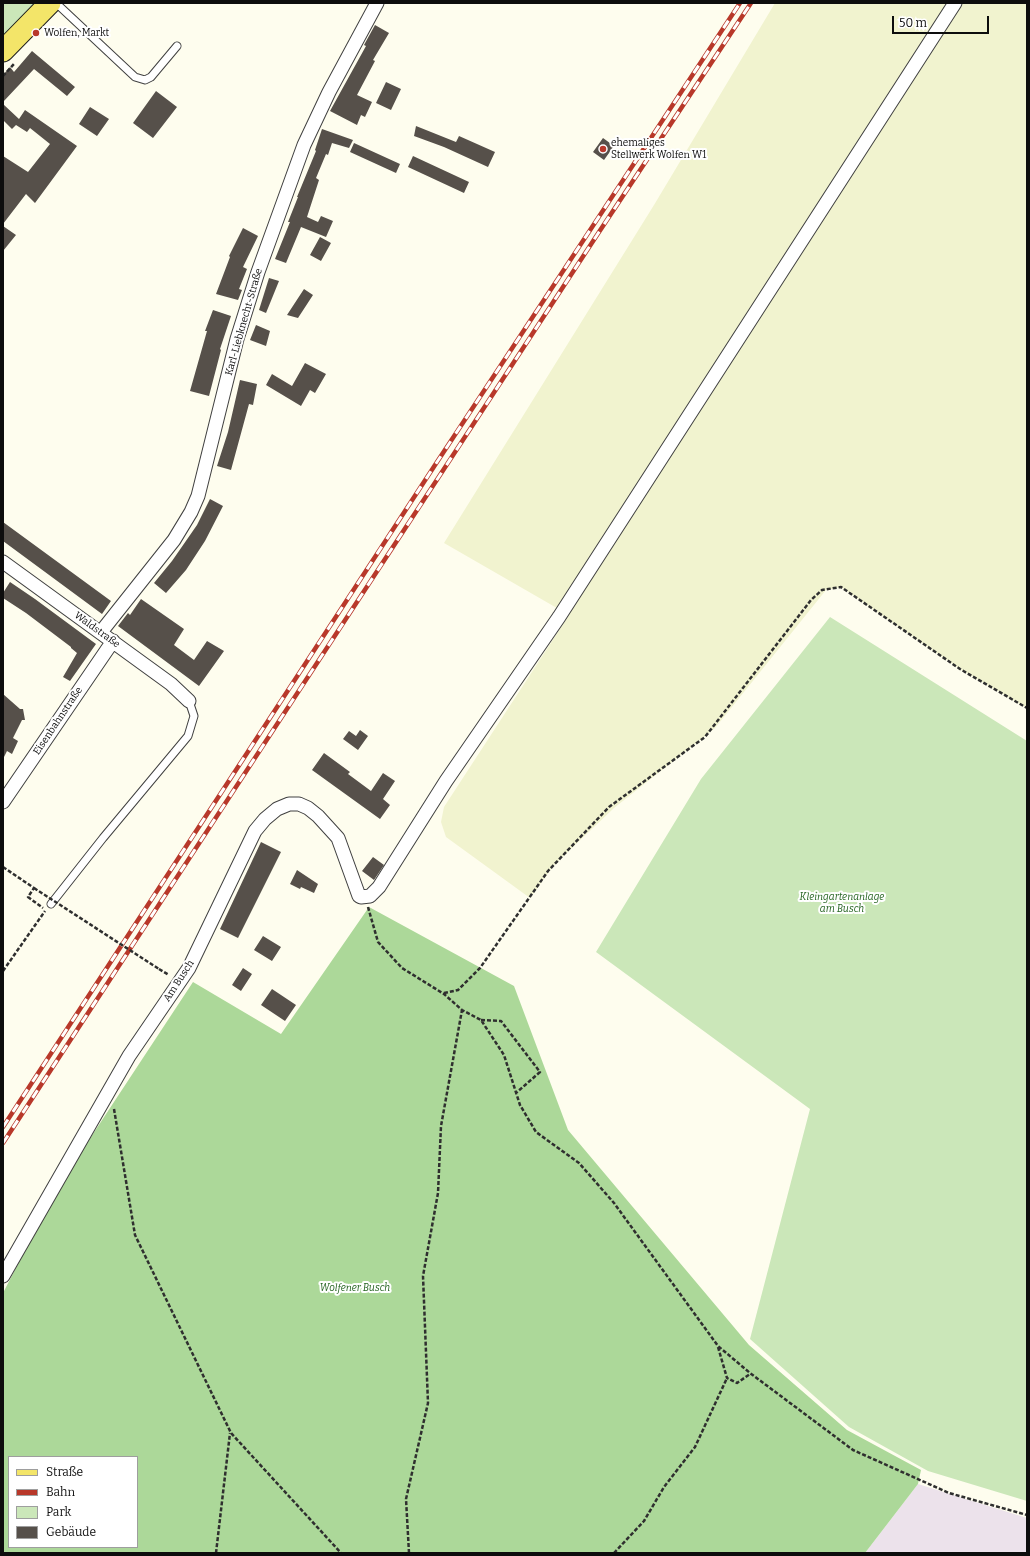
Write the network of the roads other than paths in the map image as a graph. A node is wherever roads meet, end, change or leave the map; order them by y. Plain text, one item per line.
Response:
1 (50, 3) edge
2 (56, 3) edge
3 (377, 3) edge
4 (955, 3) edge
5 (177, 46) dead end
6 (3, 51) edge
7 (3, 562) edge
8 (101, 632) junction
9 (112, 641) junction
10 (189, 701) joint
11 (5, 793) edge
12 (51, 904) dead end
13 (3, 1276) edge

1 - 6 main road
2 - 5 lane
3 - 8 street, Karl-Liebknecht-Straße
4 - 13 street, Am Busch
7 - 8 street, Waldstraße
8 - 9 street, Waldstraße
9 - 10 street, Waldstraße
9 - 11 street, Eisenbahnstraße
10 - 12 lane

